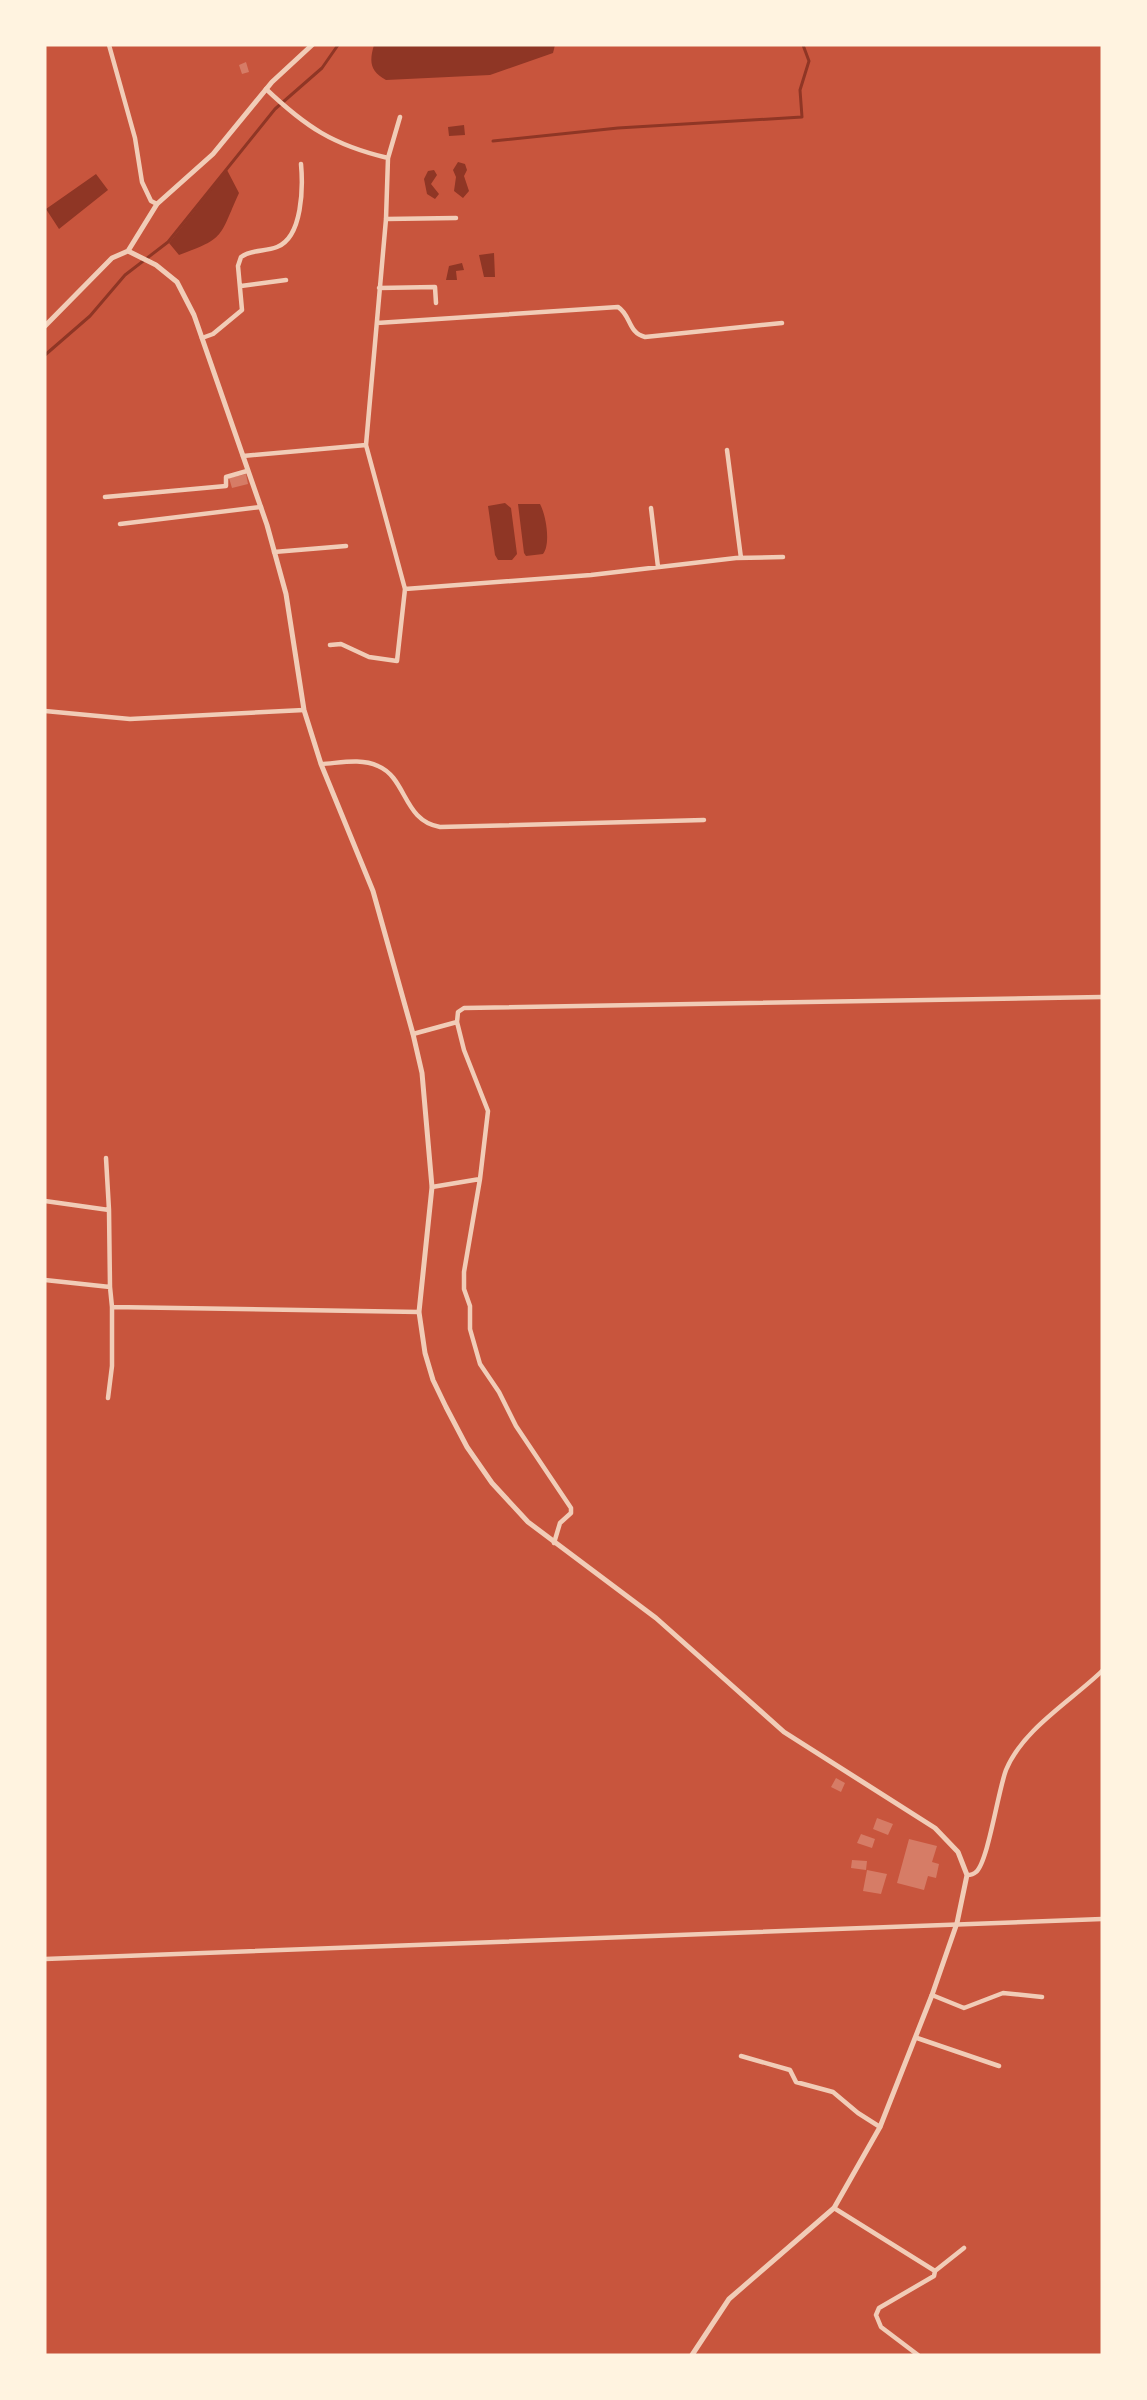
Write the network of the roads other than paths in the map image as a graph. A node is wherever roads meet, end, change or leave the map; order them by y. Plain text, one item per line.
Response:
1 (110, 45) edge
2 (312, 45) edge
3 (266, 89) junction
4 (399, 117) dead end
5 (388, 158) junction
6 (301, 164) dead end
7 (157, 204) junction
8 (456, 218) dead end
9 (386, 219) junction
10 (128, 251) junction
11 (286, 280) dead end
12 (241, 286) junction
13 (380, 288) junction
14 (436, 303) dead end
15 (378, 323) junction
16 (782, 323) dead end
17 (45, 326) edge
18 (202, 338) junction
19 (366, 445) junction
20 (727, 450) dead end
21 (243, 456) junction
22 (247, 471) junction
23 (105, 497) dead end
24 (261, 507) junction
25 (651, 508) dead end
26 (120, 524) dead end
27 (346, 546) dead end
28 (274, 552) junction
29 (783, 557) dead end
30 (741, 558) junction
31 (658, 567) junction
32 (405, 589) junction
33 (330, 645) dead end
34 (304, 710) junction
35 (45, 711) edge
36 (321, 764) junction
37 (704, 820) dead end
38 (1102, 997) edge
39 (457, 1022) junction
40 (413, 1034) junction
41 (106, 1158) dead end
42 (480, 1179) junction
43 (432, 1187) junction
44 (45, 1201) edge
45 (110, 1210) junction
46 (45, 1280) edge
47 (110, 1287) junction
48 (112, 1307) junction
49 (419, 1312) junction
50 (108, 1398) dead end
51 (554, 1543) junction
52 (1102, 1671) edge
53 (967, 1875) junction
54 (1102, 1919) edge
55 (957, 1923) junction
56 (45, 1959) edge
57 (932, 1995) junction
58 (1042, 1997) dead end
59 (917, 2038) junction
60 (741, 2056) dead end
61 (999, 2066) dead end
62 (880, 2127) junction
63 (834, 2208) junction
64 (964, 2248) dead end
65 (935, 2271) junction
66 (692, 2355) edge
67 (918, 2355) edge

1 - 7 street
2 - 3 street
3 - 5 street
3 - 7 street
4 - 5 street
5 - 9 street
6 - 12 street
7 - 10 street
8 - 9 street
9 - 13 street
10 - 17 street
10 - 18 street
11 - 12 street
12 - 18 street
13 - 14 street
13 - 15 street
15 - 16 street
15 - 19 street
18 - 21 street
19 - 21 street
19 - 32 street
20 - 30 street
21 - 22 street
22 - 23 street
22 - 24 street
24 - 26 street
24 - 28 street
25 - 31 street
27 - 28 street
28 - 34 street
29 - 30 street
30 - 31 street
31 - 32 street
32 - 33 street
34 - 35 street
34 - 36 street
36 - 37 street
36 - 40 street
38 - 39 street
39 - 40 street
39 - 42 street
40 - 43 street
41 - 45 street
42 - 43 street
42 - 51 street
43 - 49 street
44 - 45 street
45 - 47 street
46 - 47 street
47 - 48 street
48 - 49 street
48 - 50 street
49 - 51 street
51 - 53 street
52 - 53 street
53 - 55 street
54 - 55 street
55 - 56 street
55 - 57 street
57 - 58 street
57 - 59 street
59 - 61 street
59 - 62 street
60 - 62 street
62 - 63 street
63 - 65 street
63 - 66 street
64 - 65 street
65 - 67 street

